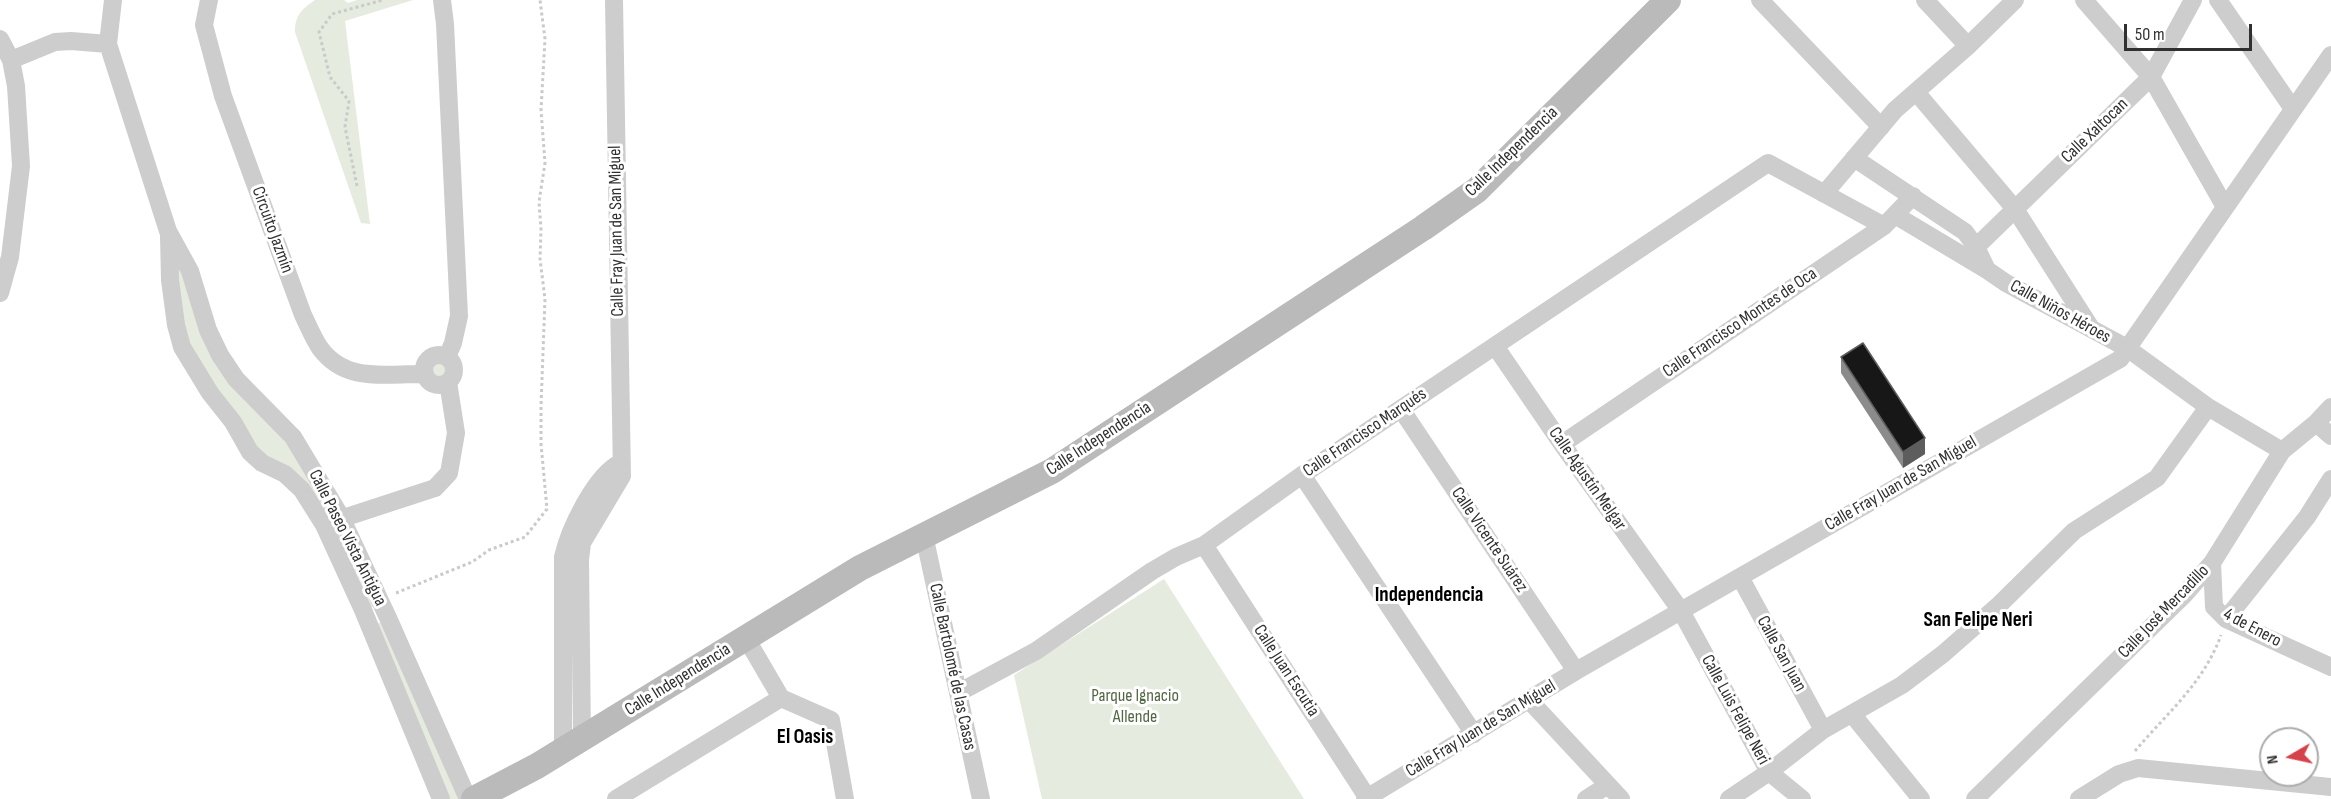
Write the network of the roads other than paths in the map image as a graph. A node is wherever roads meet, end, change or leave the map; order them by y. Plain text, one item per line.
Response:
1 (113, 0) edge
2 (209, 0) edge
3 (442, 0) edge
4 (614, 0) edge
5 (1668, 0) edge
6 (1760, 0) edge
7 (1925, 0) edge
8 (2015, 0) edge
9 (2084, 0) edge
10 (2193, 0) edge
11 (2218, 0) edge
12 (0, 39) edge
13 (108, 44) junction
14 (1968, 46) junction
15 (2331, 55) edge
16 (11, 60) junction
17 (2151, 76) junction
18 (1916, 92) junction
19 (2293, 109) junction
20 (1881, 127) junction
21 (1854, 158) junction
22 (1824, 194) junction
23 (1913, 196) junction
24 (2225, 207) junction
25 (2015, 209) junction
26 (1890, 220) junction
27 (168, 231) junction
28 (1976, 247) junction
29 (1987, 270) junction
30 (0, 293) edge
31 (2092, 329) junction
32 (1496, 346) junction
33 (2127, 348) junction
34 (447, 357) junction
35 (425, 374) junction
36 (448, 382) junction
37 (2208, 407) junction
38 (2331, 407) edge
39 (1401, 409) junction
40 (2316, 423) junction
41 (2331, 436) edge
42 (1562, 444) junction
43 (2282, 451) junction
44 (1302, 475) junction
45 (2331, 479) edge
46 (341, 517) junction
47 (324, 525) junction
48 (924, 536) junction
49 (1204, 545) junction
50 (2212, 563) junction
51 (1740, 577) junction
52 (1681, 611) junction
53 (2226, 619) junction
54 (389, 620) junction
55 (369, 626) junction
56 (746, 638) junction
57 (2331, 667) edge
58 (1576, 671) junction
59 (958, 693) junction
60 (782, 698) junction
61 (1529, 700) junction
62 (1852, 714) junction
63 (1823, 730) junction
64 (1474, 734) junction
65 (572, 745) junction
66 (1769, 772) junction
67 (1608, 785) junction
68 (2331, 787) edge
69 (481, 797) edge
70 (1366, 798) edge
71 (441, 799) edge
72 (616, 799) edge
73 (845, 799) edge
74 (981, 799) edge
75 (1586, 799) edge
76 (1621, 799) edge
77 (1729, 799) edge
78 (1802, 799) edge
79 (1921, 799) edge
80 (1975, 799) edge
81 (2079, 799) edge

1 - 13 street, Calle Paseo Vista Antigua
2 - 35 street, Circuito Jazmín
3 - 34 street
4 - 65 street, Calle Fray Juan de San Miguel
5 - 48 street, Calle Independencia
6 - 20 street
7 - 14 street
8 - 14 street
9 - 17 street
10 - 17 street, Calle Xaltocan
11 - 19 street
12 - 16 street
13 - 16 street
13 - 27 street, Calle Paseo Vista Antigua
14 - 18 street
15 - 19 street, Calle Fray Juan de San Miguel
16 - 30 street
17 - 24 street
17 - 25 street, Calle Xaltocan
18 - 20 street
18 - 25 street
19 - 24 street, Calle Fray Juan de San Miguel
20 - 21 street
21 - 22 street
21 - 23 street
22 - 26 street
22 - 32 street, Calle Francisco Marqués
23 - 26 street, Calle Francisco Montes de Oca
23 - 28 street
24 - 33 street, Calle Fray Juan de San Miguel
25 - 28 street, Calle Xaltocan
25 - 31 street
26 - 29 street, Calle Niños Héroes
26 - 42 street, Calle Francisco Montes de Oca
27 - 46 street, Calle Paseo Vista Antigua
27 - 47 street, Calle Paseo Vista Antigua
28 - 29 street
29 - 31 street, Calle Niños Héroes
31 - 33 street, Calle Niños Héroes
32 - 39 street, Calle Francisco Marqués
32 - 42 street, Calle Agustín Melgar
33 - 37 street, Calle Niños Héroes
33 - 51 street, Calle Fray Juan de San Miguel
34 - 35 street
34 - 36 street
35 - 36 street
36 - 46 street
37 - 43 street, Calle Niños Héroes
37 - 62 street
38 - 40 street, Calle José Mercadillo
39 - 44 street, Calle Francisco Marqués
39 - 58 street, Calle Vicente Suárez
40 - 41 street
40 - 43 street, Calle José Mercadillo
42 - 52 street, Calle Agustín Melgar
43 - 50 street, Calle José Mercadillo
44 - 49 street, Calle Francisco Marqués
44 - 64 street
45 - 53 street
46 - 47 street
46 - 54 street, Calle Paseo Vista Antigua
47 - 55 street, Calle Paseo Vista Antigua
48 - 56 street, Calle Independencia
48 - 59 street, Calle Bartolomé de las Casas
49 - 59 street, Calle Francisco Marqués
49 - 70 street, Calle Juan Escutia
50 - 53 street, 4 de Enero
50 - 80 street, Calle José Mercadillo
51 - 52 street, Calle Fray Juan de San Miguel
51 - 63 street, Calle San Juan
52 - 58 street, Calle Fray Juan de San Miguel
52 - 66 street, Calle Luis Felipe Neri
53 - 57 street, 4 de Enero
54 - 55 street
54 - 69 street, Calle Paseo Vista Antigua
55 - 71 street, Calle Paseo Vista Antigua
56 - 60 street
56 - 65 street, Calle Independencia
58 - 61 street, Calle Fray Juan de San Miguel
59 - 74 street, Calle Bartolomé de las Casas
60 - 72 street
60 - 73 street
61 - 64 street, Calle Fray Juan de San Miguel
61 - 67 street
62 - 63 street
62 - 79 street
63 - 66 street
64 - 70 street, Calle Fray Juan de San Miguel
65 - 69 street, Calle Independencia
66 - 77 street
66 - 78 street, Calle Luis Felipe Neri
67 - 75 street
67 - 76 street
68 - 81 street

